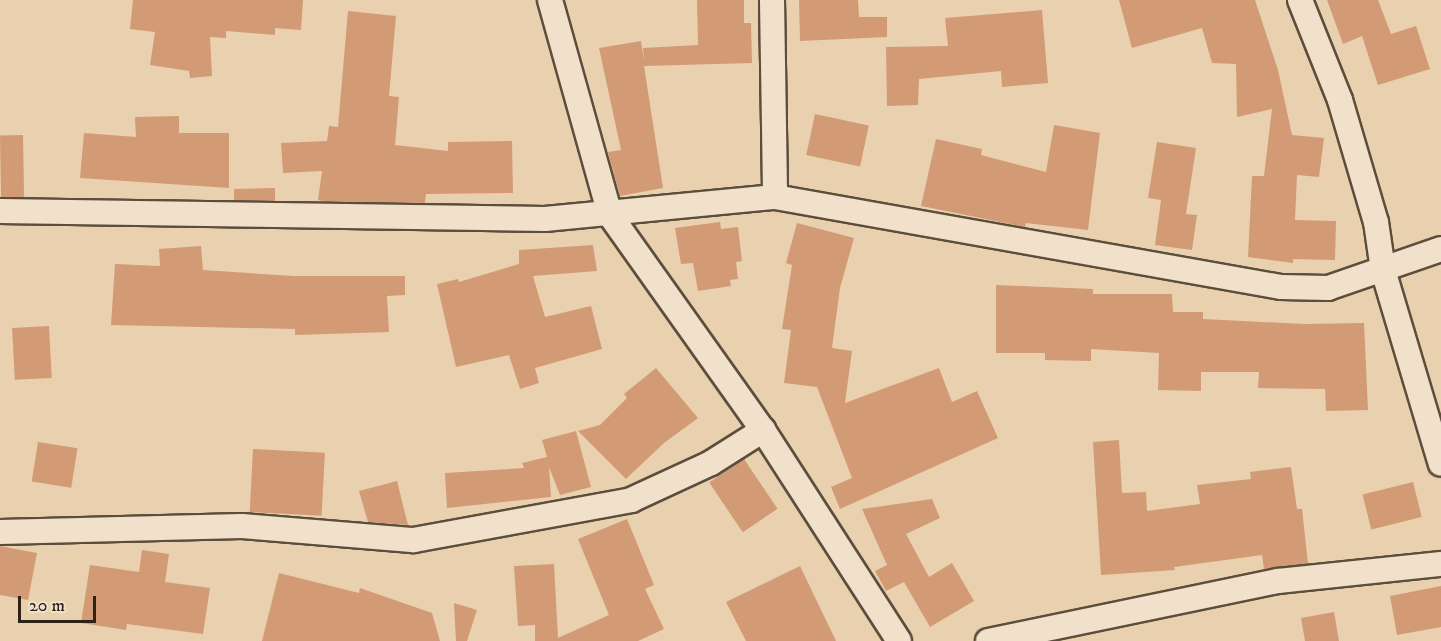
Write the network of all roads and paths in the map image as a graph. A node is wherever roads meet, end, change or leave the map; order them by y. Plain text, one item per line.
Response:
1 (550, 0) edge
2 (772, 0) edge
3 (1300, 0) edge
4 (776, 197) junction
5 (0, 211) edge
6 (610, 214) junction
7 (1441, 249) edge
8 (1383, 270) junction
9 (762, 430) junction
10 (1441, 464) edge
11 (0, 532) edge
12 (1441, 564) edge
13 (899, 641) edge
14 (988, 641) edge

1 - 6 street
2 - 4 street
3 - 8 street
4 - 6 street
4 - 8 street
5 - 6 street
6 - 9 street
7 - 8 street
8 - 10 street
9 - 11 street
9 - 13 street
12 - 14 street

